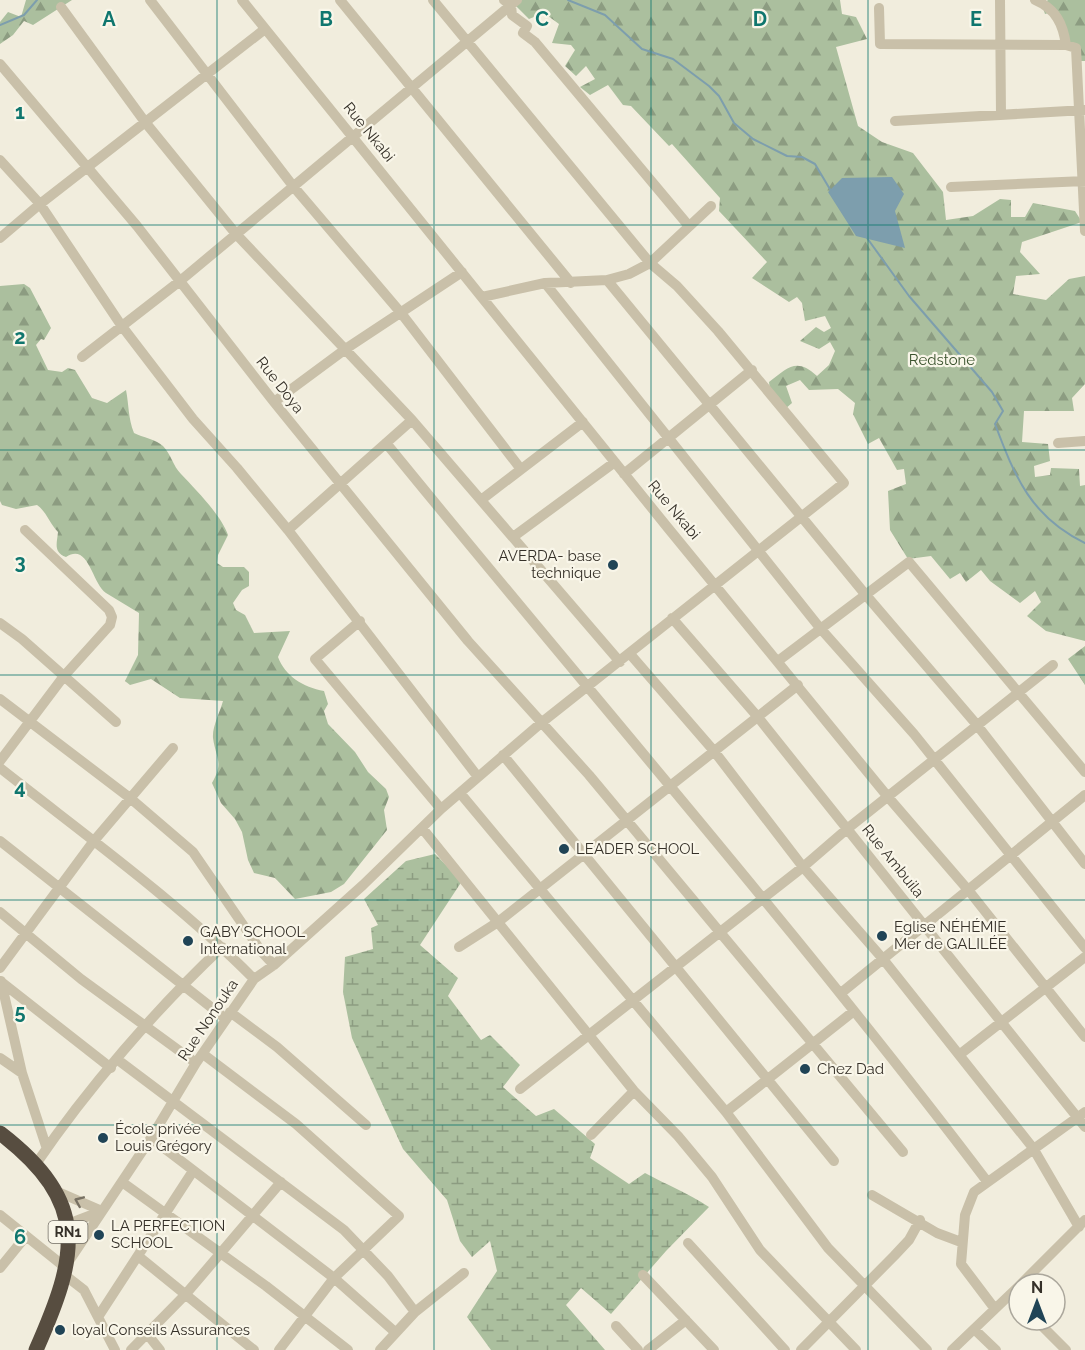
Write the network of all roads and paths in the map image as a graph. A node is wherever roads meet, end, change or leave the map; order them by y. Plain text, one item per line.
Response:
1 (150, 0) edge
2 (242, 0) edge
3 (340, 0) edge
4 (433, 0) edge
5 (999, 0) edge
6 (1035, 0) edge
7 (511, 2) edge
8 (61, 7) dead end
9 (879, 8) dead end
10 (265, 29) junction
11 (468, 42) junction
12 (1066, 45) junction
13 (1000, 47) junction
14 (0, 64) edge
15 (207, 76) junction
16 (413, 87) junction
17 (1081, 110) edge
18 (1000, 114) junction
19 (895, 121) dead end
20 (145, 122) junction
21 (353, 136) junction
22 (0, 160) edge
23 (88, 167) junction
24 (1083, 181) edge
25 (293, 186) junction
26 (951, 187) dead end
27 (40, 204) junction
28 (711, 206) dead end
29 (688, 225) junction
30 (1085, 231) edge
31 (236, 234) junction
32 (0, 238) edge
33 (650, 263) junction
34 (462, 272) junction
35 (607, 280) junction
36 (180, 281) junction
37 (545, 283) junction
38 (571, 283) junction
39 (482, 297) junction
40 (401, 313) junction
41 (121, 325) junction
42 (347, 348) junction
43 (82, 357) dead end
44 (752, 370) junction
45 (274, 402) junction
46 (711, 404) junction
47 (412, 420) junction
48 (583, 422) junction
49 (668, 439) junction
50 (1085, 441) edge
51 (1059, 442) dead end
52 (386, 443) junction
53 (615, 462) junction
54 (520, 468) junction
55 (624, 474) junction
56 (341, 484) junction
57 (481, 500) junction
58 (803, 518) junction
59 (25, 530) dead end
60 (288, 530) junction
61 (513, 537) junction
62 (759, 550) junction
63 (716, 584) junction
64 (865, 594) junction
65 (672, 618) junction
66 (360, 621) junction
67 (0, 623) edge
68 (820, 628) junction
69 (630, 654) junction
70 (778, 661) junction
71 (620, 662) junction
72 (1053, 665) dead end
73 (64, 676) junction
74 (798, 685) junction
75 (588, 687) junction
76 (1018, 693) junction
77 (0, 699) edge
78 (757, 716) junction
79 (30, 722) junction
80 (116, 722) dead end
81 (541, 723) junction
82 (977, 725) junction
83 (173, 748) dead end
84 (714, 751) junction
85 (503, 755) junction
86 (934, 760) junction
87 (0, 761) edge
88 (0, 768) edge
89 (1085, 772) edge
90 (478, 777) junction
91 (668, 786) junction
92 (460, 793) junction
93 (1085, 795) edge
94 (888, 797) junction
95 (130, 798) junction
96 (441, 809) junction
97 (627, 820) junction
98 (1053, 822) junction
99 (422, 828) junction
100 (847, 829) junction
101 (0, 841) edge
102 (93, 842) junction
103 (584, 853) junction
104 (1012, 856) junction
105 (1085, 864) edge
106 (803, 867) junction
107 (60, 887) junction
108 (538, 888) junction
109 (969, 891) junction
110 (763, 897) junction
111 (0, 912) edge
112 (498, 922) junction
113 (926, 925) junction
114 (720, 932) junction
115 (26, 934) junction
116 (222, 947) junction
117 (459, 947) dead end
118 (1085, 948) edge
119 (1085, 957) edge
120 (883, 959) junction
121 (274, 965) junction
122 (675, 966) junction
123 (0, 968) edge
124 (254, 979) junction
125 (0, 981) edge
126 (184, 985) junction
127 (1046, 989) junction
128 (840, 993) junction
129 (632, 1000) junction
130 (854, 1011) junction
131 (228, 1016) junction
132 (1002, 1022) junction
133 (146, 1028) junction
134 (590, 1034) junction
135 (1085, 1037) edge
136 (810, 1044) junction
137 (203, 1054) junction
138 (959, 1055) junction
139 (0, 1058) edge
140 (196, 1063) junction
141 (114, 1064) junction
142 (22, 1073) junction
143 (768, 1079) junction
144 (520, 1089) dead end
145 (634, 1091) junction
146 (172, 1102) junction
147 (726, 1112) junction
148 (1081, 1115) edge
149 (366, 1125) dead end
150 (1085, 1127) edge
151 (0, 1133) edge
152 (591, 1135) dead end
153 (151, 1138) junction
154 (0, 1139) edge
155 (46, 1146) junction
156 (1033, 1148) junction
157 (903, 1152) dead end
158 (834, 1161) dead end
159 (36, 1164) junction
160 (193, 1172) junction
161 (986, 1180) junction
162 (122, 1182) junction
163 (280, 1182) junction
164 (56, 1191) junction
165 (872, 1195) dead end
166 (102, 1210) junction
167 (165, 1213) junction
168 (0, 1215) edge
169 (253, 1215) junction
170 (920, 1220) junction
171 (68, 1224) junction
172 (1082, 1224) edge
173 (26, 1236) junction
174 (961, 1242) junction
175 (688, 1243) dead end
176 (364, 1248) junction
177 (222, 1254) junction
178 (138, 1256) junction
179 (65, 1267) junction
180 (0, 1268) edge
181 (1033, 1272) edge
182 (464, 1273) dead end
183 (643, 1275) dead end
184 (334, 1278) junction
185 (863, 1285) junction
186 (186, 1295) junction
187 (1007, 1298) edge
188 (995, 1309) junction
189 (415, 1312) junction
190 (305, 1316) junction
191 (98, 1317) junction
192 (686, 1320) junction
193 (828, 1322) junction
194 (616, 1326) dead end
195 (974, 1329) junction
196 (395, 1332) junction
197 (1048, 1332) edge
198 (148, 1335) junction
199 (29, 1350) edge
200 (36, 1350) edge
201 (115, 1350) edge
202 (131, 1350) edge
203 (160, 1350) edge
204 (254, 1350) edge
205 (279, 1350) edge
206 (348, 1350) edge
207 (380, 1350) edge
208 (638, 1350) edge
209 (648, 1350) edge
210 (714, 1350) edge
211 (785, 1350) edge
212 (801, 1350) edge
213 (856, 1350) edge
214 (927, 1350) edge
215 (952, 1350) edge
216 (996, 1350) edge
217 (1066, 1350) edge

1 - 15 street
2 - 10 street, Rue Nkabi
3 - 16 street
4 - 11 street
5 - 13 street
6 - 12 street
7 - 11 street
7 - 29 street
8 - 20 street
9 - 13 street
10 - 15 street
10 - 21 street, Rue Nkabi
11 - 16 street
11 - 33 street
12 - 13 street
12 - 17 street
13 - 18 street
14 - 23 street, Rue Doya
15 - 20 street
15 - 25 street
16 - 21 street
16 - 38 street
17 - 18 street
17 - 24 street
18 - 19 street
20 - 23 street
20 - 31 street
21 - 25 street
21 - 34 street, Rue Nkabi
22 - 27 street
23 - 27 street
23 - 36 street, Rue Doya
24 - 26 street
24 - 30 street
25 - 31 street
25 - 40 street
27 - 32 street
27 - 41 street
28 - 29 street
29 - 33 street
31 - 36 street
31 - 42 street
33 - 35 street
33 - 44 street
34 - 39 street, Rue Nkabi
34 - 40 street
35 - 38 street
35 - 46 street
36 - 41 street
36 - 45 street, Rue Doya
37 - 38 street
37 - 39 street
37 - 49 street
39 - 48 street, Rue Nkabi
40 - 42 street
40 - 54 street
41 - 43 street
41 - 60 street
42 - 45 street
42 - 47 street
44 - 46 street
44 - 58 street, Rue Nonouka
45 - 56 street, Rue Doya
46 - 49 street
46 - 58 street
47 - 52 street
47 - 57 street
48 - 53 street, Rue Nkabi
48 - 54 street
49 - 55 street
49 - 62 street
50 - 51 street
52 - 56 street
52 - 75 street
53 - 55 street, Rue Nkabi
53 - 61 street
54 - 57 street
55 - 63 street, Rue Nkabi
56 - 60 street
56 - 81 street, Rue Doya
57 - 61 street
58 - 62 street, Rue Nonouka
58 - 64 street
59 - 73 street
60 - 66 street
61 - 71 street
62 - 63 street, Rue Nonouka
62 - 68 street
63 - 65 street, Rue Nonouka
63 - 70 street, Rue Nkabi
64 - 68 street
64 - 76 street
64 - 82 street
65 - 69 street, Rue Nonouka
65 - 78 street, Rue Ambuila
66 - 90 street
66 - 96 street
67 - 73 street
68 - 70 street
68 - 86 street
69 - 71 street, Rue Nonouka
69 - 84 street
70 - 74 street, Rue Nkabi
71 - 75 street, Rue Nonouka
72 - 76 street
73 - 79 street
73 - 80 street
74 - 78 street
74 - 94 street, Rue Nkabi
75 - 81 street, Rue Nonouka
75 - 91 street
76 - 82 street
76 - 89 street
77 - 79 street
78 - 84 street
78 - 100 street, Rue Ambuila
79 - 87 street
79 - 95 street
81 - 85 street, Rue Nonouka
81 - 97 street, Rue Doya
82 - 86 street
82 - 98 street
83 - 95 street
84 - 91 street
84 - 106 street
85 - 90 street, Rue Nonouka
85 - 103 street
86 - 94 street
86 - 104 street
88 - 102 street
90 - 92 street, Rue Nonouka
91 - 97 street
91 - 110 street
92 - 96 street, Rue Nonouka
92 - 108 street
93 - 98 street
94 - 100 street
94 - 109 street, Rue Nkabi
95 - 102 street
95 - 121 street
96 - 99 street, Rue Nonouka
97 - 103 street
97 - 114 street, Rue Doya
98 - 104 street
98 - 105 street
99 - 112 street
99 - 121 street, Rue Nonouka
100 - 106 street
100 - 113 street, Rue Ambuila
101 - 107 street
102 - 107 street
102 - 116 street
103 - 108 street
103 - 122 street
104 - 109 street
104 - 118 street
106 - 110 street
106 - 120 street
107 - 115 street
107 - 126 street
108 - 112 street
108 - 129 street
109 - 113 street
109 - 127 street, Rue Nkabi
110 - 114 street
110 - 128 street
111 - 115 street
112 - 117 street
112 - 134 street
113 - 120 street
113 - 132 street, Rue Ambuila
114 - 122 street
114 - 136 street, Rue Doya
115 - 123 street
115 - 133 street
116 - 124 street
116 - 126 street
119 - 127 street
120 - 128 street
120 - 138 street
121 - 124 street, Rue Nonouka
122 - 129 street
122 - 143 street
124 - 131 street, Rue Nonouka
125 - 141 street
125 - 142 street
126 - 131 street
126 - 133 street
127 - 132 street
127 - 135 street, Rue Nkabi
128 - 130 street
129 - 134 street
129 - 147 street
130 - 136 street
130 - 161 street
131 - 137 street, Rue Nonouka
131 - 149 street
132 - 138 street
132 - 148 street, Rue Ambuila
133 - 140 street
133 - 141 street
134 - 144 street
134 - 145 street
136 - 143 street
136 - 157 street, Rue Doya
137 - 140 street, Rue Nonouka
137 - 176 street
138 - 156 street
139 - 142 street
140 - 146 street, Rue Nonouka
141 - 146 street
141 - 155 street
142 - 155 street
143 - 147 street
143 - 158 street
145 - 152 street
145 - 193 street
146 - 153 street, Rue Nonouka
146 - 163 street
147 - 185 street
148 - 150 street, Rue Ambuila
148 - 156 street
151 - 159 highway, RN1
153 - 160 street
153 - 162 street, Rue Nonouka
154 - 179 highway, RN1
155 - 159 street
156 - 161 street
156 - 172 street
159 - 164 highway, RN1
160 - 167 street
160 - 169 street
161 - 174 street
162 - 166 street, Rue Nonouka
162 - 167 street
163 - 169 street
163 - 176 street
166 -> 164 street
164 - 171 highway, RN1
165 - 170 street
166 - 171 street
166 - 179 street, Rue Nonouka
167 - 177 street
167 - 178 street
168 - 173 street
169 - 177 street
169 - 184 street
170 - 174 street
170 - 185 street
171 - 179 highway, RN1
172 - 181 street
173 - 179 street
173 - 180 street
174 - 188 street
175 - 211 street
176 - 184 street
176 - 189 street
177 - 186 street
177 - 190 street
178 - 186 street
178 - 191 street
179 - 191 street
179 - 199 highway, RN1
179 - 200 highway, RN1
182 - 189 street
183 - 192 street
184 - 190 street
184 - 196 street
185 - 193 street
185 - 214 street
186 - 198 street
186 - 204 street
187 - 188 street
188 - 195 street
189 - 196 street
190 - 205 street
190 - 206 street
191 - 201 street
192 - 209 street
192 - 210 street
193 - 212 street
193 - 213 street
194 - 208 street
195 - 215 street
195 - 216 street
196 - 207 street
197 - 217 street
198 - 202 street
198 - 203 street

